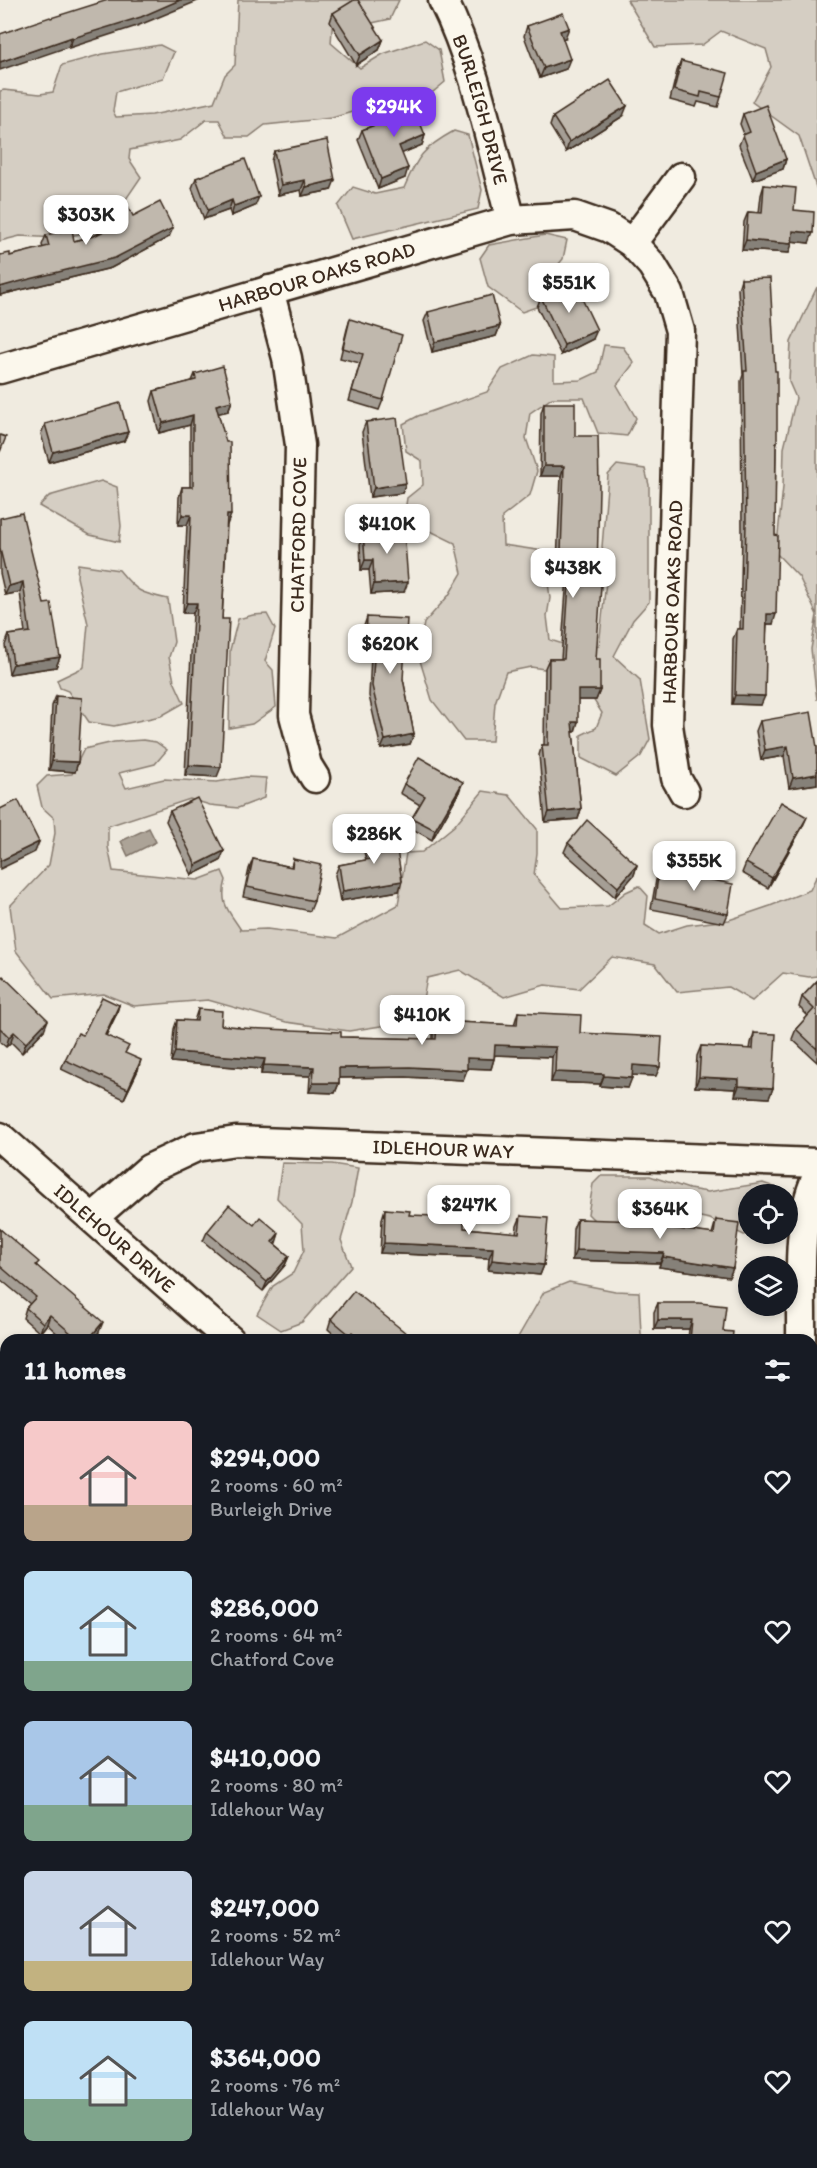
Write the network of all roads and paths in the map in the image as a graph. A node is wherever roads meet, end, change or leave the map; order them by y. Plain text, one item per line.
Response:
1 (443, 0) edge
2 (681, 177) dead end
3 (511, 220) junction
4 (632, 243) junction
5 (269, 290) junction
6 (0, 369) edge
7 (315, 778) dead end
8 (684, 792) dead end
9 (0, 1137) edge
10 (817, 1163) edge
11 (817, 1177) edge
12 (93, 1218) junction
13 (223, 1334) edge
14 (801, 1334) edge

1 - 3 street, BURLEIGH DRIVE
2 - 4 street
3 - 4 street, HARBOUR OAKS ROAD
3 - 5 street, HARBOUR OAKS ROAD
4 - 8 street, HARBOUR OAKS ROAD
5 - 6 street, HARBOUR OAKS ROAD
5 - 7 street, CHATFORD COVE
9 - 12 street, IDLEHOUR DRIVE
10 - 12 street, IDLEHOUR WAY
11 - 14 street
12 - 13 street, IDLEHOUR DRIVE

